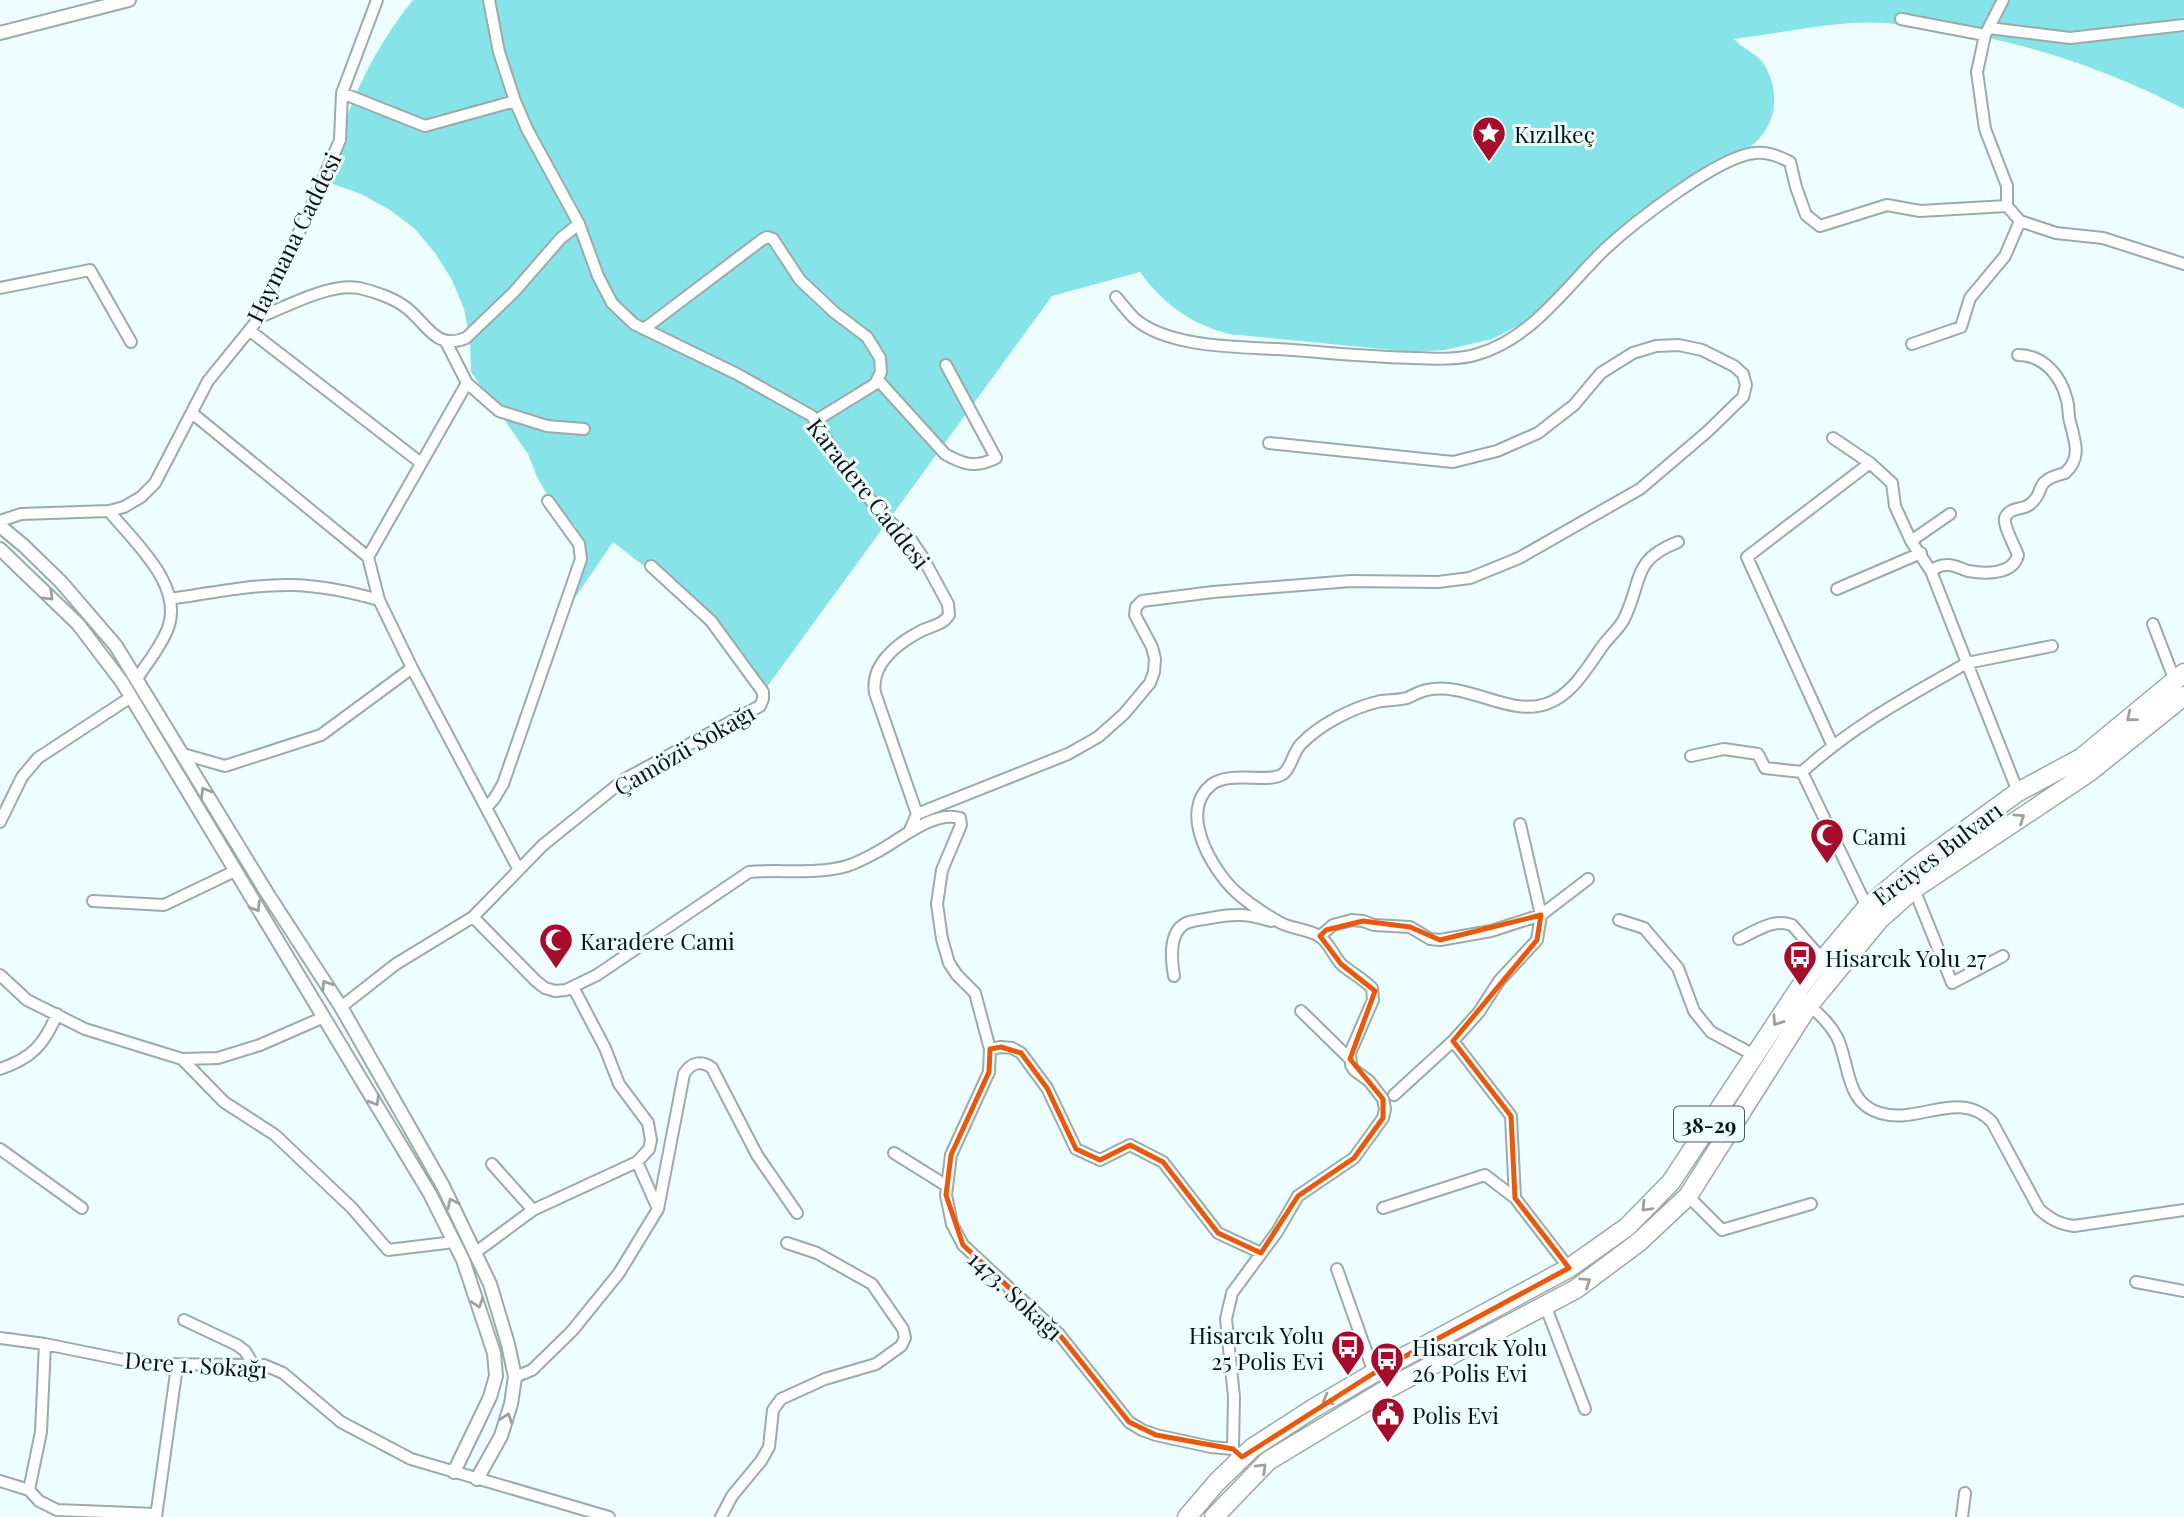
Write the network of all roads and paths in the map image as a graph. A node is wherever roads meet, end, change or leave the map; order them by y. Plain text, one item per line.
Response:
1 (129, 0) edge
2 (376, 0) edge
3 (2003, 0) edge
4 (489, 1) edge
5 (1901, 19) dead end
6 (2184, 25) edge
7 (1987, 31) junction
8 (0, 33) edge
9 (342, 93) junction
10 (515, 101) junction
11 (2007, 206) junction
12 (2020, 221) junction
13 (579, 225) junction
14 (2184, 264) edge
15 (0, 288) edge
16 (1116, 298) dead end
17 (260, 317) junction
18 (644, 329) junction
19 (249, 330) junction
20 (131, 342) dead end
21 (446, 342) junction
22 (1912, 344) dead end
23 (2018, 355) dead end
24 (946, 365) dead end
25 (878, 380) junction
26 (467, 383) junction
27 (192, 413) junction
28 (815, 421) junction
29 (584, 429) dead end
30 (1833, 438) dead end
31 (1269, 443) dead end
32 (421, 463) junction
33 (1870, 463) junction
34 (548, 501) dead end
35 (109, 511) junction
36 (1950, 514) dead end
37 (0, 523) edge
38 (1911, 541) junction
39 (1678, 542) dead end
40 (0, 549) edge
41 (1921, 553) junction
42 (368, 557) junction
43 (651, 566) dead end
44 (1931, 572) junction
45 (1837, 589) dead end
46 (170, 599) junction
47 (379, 600) junction
48 (2152, 624) dead end
49 (2052, 646) dead end
50 (1967, 663) junction
51 (412, 668) junction
52 (136, 680) junction
53 (2181, 683) edge
54 (131, 696) junction
55 (1832, 744) junction
56 (183, 754) junction
57 (1691, 756) dead end
58 (1801, 772) junction
59 (2018, 792) junction
60 (486, 808) junction
61 (917, 814) junction
62 (0, 822) edge
63 (1520, 824) dead end
64 (909, 831) junction
65 (519, 870) junction
66 (235, 872) junction
67 (1588, 879) dead end
68 (1914, 889) junction
69 (93, 901) dead end
70 (1867, 907) junction
71 (1541, 915) junction
72 (473, 917) junction
73 (1619, 920) dead end
74 (1282, 924) junction
75 (1320, 936) junction
76 (1739, 939) dead end
77 (2003, 956) dead end
78 (1823, 960) junction
79 (0, 975) edge
80 (1174, 976) dead end
81 (573, 987) junction
82 (1809, 1005) junction
83 (341, 1007) junction
84 (1301, 1011) dead end
85 (57, 1014) junction
86 (324, 1017) junction
87 (1452, 1041) junction
88 (990, 1049) junction
89 (1754, 1055) junction
90 (182, 1059) junction
91 (1350, 1059) junction
92 (0, 1069) edge
93 (1394, 1095) dead end
94 (1, 1152) edge
95 (894, 1153) dead end
96 (638, 1162) junction
97 (492, 1164) dead end
98 (947, 1186) junction
99 (1688, 1196) junction
100 (1515, 1198) junction
101 (1811, 1205) dead end
102 (82, 1208) dead end
103 (1383, 1208) dead end
104 (658, 1209) junction
105 (533, 1210) junction
106 (2184, 1210) edge
107 (797, 1213) dead end
108 (454, 1242) junction
109 (787, 1243) dead end
110 (476, 1252) junction
111 (1261, 1253) junction
112 (1569, 1268) junction
113 (1337, 1269) dead end
114 (2136, 1282) dead end
115 (2184, 1291) edge
116 (1545, 1305) junction
117 (184, 1320) dead end
118 (0, 1338) edge
119 (45, 1344) junction
120 (253, 1364) junction
121 (177, 1366) junction
122 (1374, 1373) junction
123 (515, 1377) junction
124 (1585, 1409) dead end
125 (1238, 1453) junction
126 (454, 1472) junction
127 (477, 1479) junction
128 (0, 1481) edge
129 (29, 1490) junction
130 (1965, 1493) dead end
131 (156, 1516) edge
132 (610, 1517) edge
133 (721, 1517) edge
134 (1187, 1517) edge
135 (1214, 1517) edge
136 (1962, 1517) edge

1 - 8 street
2 - 9 street, Haymana Caddesi
3 - 7 street
4 - 10 street, Karadere Caddesi
5 - 7 street
6 - 7 street
7 - 11 street
9 - 10 street
9 - 17 street, Haymana Caddesi
10 - 13 street, Karadere Caddesi
11 - 12 street
11 - 16 street
12 - 14 street
12 - 22 street
13 - 18 street, Karadere Caddesi
13 - 21 street
15 - 20 street
17 - 19 street, Haymana Caddesi
17 - 21 street
18 - 25 street
18 - 28 street, Karadere Caddesi
19 - 27 street, Haymana Caddesi
19 - 32 street
21 - 26 street
23 - 44 street
24 - 25 street
25 - 28 street
26 - 29 street
26 - 32 street
27 - 35 street, Haymana Caddesi
27 - 42 street
28 - 61 street, Karadere Caddesi
30 - 33 street
31 - 61 street
32 - 42 street
33 - 38 street
33 - 55 street
34 - 60 street
35 - 37 street
35 - 46 street
36 - 38 street
37 - 52 street
38 - 41 street
39 - 74 street
40 -> 54 street
41 - 44 street
41 - 45 street
42 - 47 street
43 - 65 street, Çamözü Sokağı
44 - 50 street
46 - 47 street
46 - 52 street
47 - 51 street
48 - 53 street
49 - 50 street
50 - 55 street
50 - 59 street
51 - 56 street
51 - 60 street
52 - 56 street
53 -> 59 highway, Erciyes Bulvarı / 38-29
68 -> 53 highway, Erciyes Bulvarı / 38-29
54 - 62 street
54 - 66 street
55 - 58 street
83 -> 56 street
57 - 58 street
58 - 70 street
59 - 70 highway, Erciyes Bulvarı / 38-29
60 - 65 street
61 - 64 street
63 - 71 street
64 - 81 street
64 - 88 street, 1473. Sokağı
65 - 72 street, Çamözü Sokağı
66 - 69 street
66 -> 86 street
67 - 71 street
68 - 77 street
68 - 82 highway, Erciyes Bulvarı / 38-29
70 - 78 highway, Erciyes Bulvarı / 38-29
71 - 75 street
71 - 87 street
72 - 81 street
72 - 83 street
73 - 89 street
74 - 75 street
74 - 80 street
75 - 91 street
76 - 78 street
78 -> 89 highway, Erciyes Bulvarı / 38-29
79 - 85 street
81 - 96 street
82 - 99 highway, Erciyes Bulvarı / 38-29
82 - 106 street
110 -> 83 street
84 - 91 street
85 - 90 street
85 - 92 street
86 - 90 street
86 -> 108 street
87 - 93 street
87 - 100 street
88 - 98 street, 1473. Sokağı
88 - 111 street
89 -> 112 highway, Erciyes Bulvarı / 38-29
90 - 108 street
91 - 111 street
94 - 102 street
95 - 98 street
96 - 104 street
96 - 105 street
97 - 105 street
98 - 125 street, 1473. Sokağı
99 - 101 street
116 -> 99 highway, Erciyes Bulvarı / 38-29
100 - 103 street
100 - 112 street
104 - 107 street
104 - 123 street
105 - 110 street
108 -> 126 street
109 - 133 street
110 - 123 street
111 - 125 street
112 - 122 highway, Erciyes Bulvarı / 38-29
113 - 122 street
114 - 115 street
116 - 124 street
135 -> 116 highway, Erciyes Bulvarı / 38-29
117 - 120 street
118 - 119 street, Dere 1. Sokağı
119 - 121 street, Dere 1. Sokağı
119 - 129 street
120 - 121 street, Dere 1. Sokağı
120 - 126 street, Dere 1. Sokağı
121 - 131 street
122 -> 125 highway, Erciyes Bulvarı / 38-29
127 -> 123 street
125 - 134 highway, Erciyes Bulvarı / 38-29
126 - 127 street, Dere 1. Sokağı
127 - 132 street, Dere 1. Sokağı
128 - 129 street
129 - 131 street
130 - 136 street

